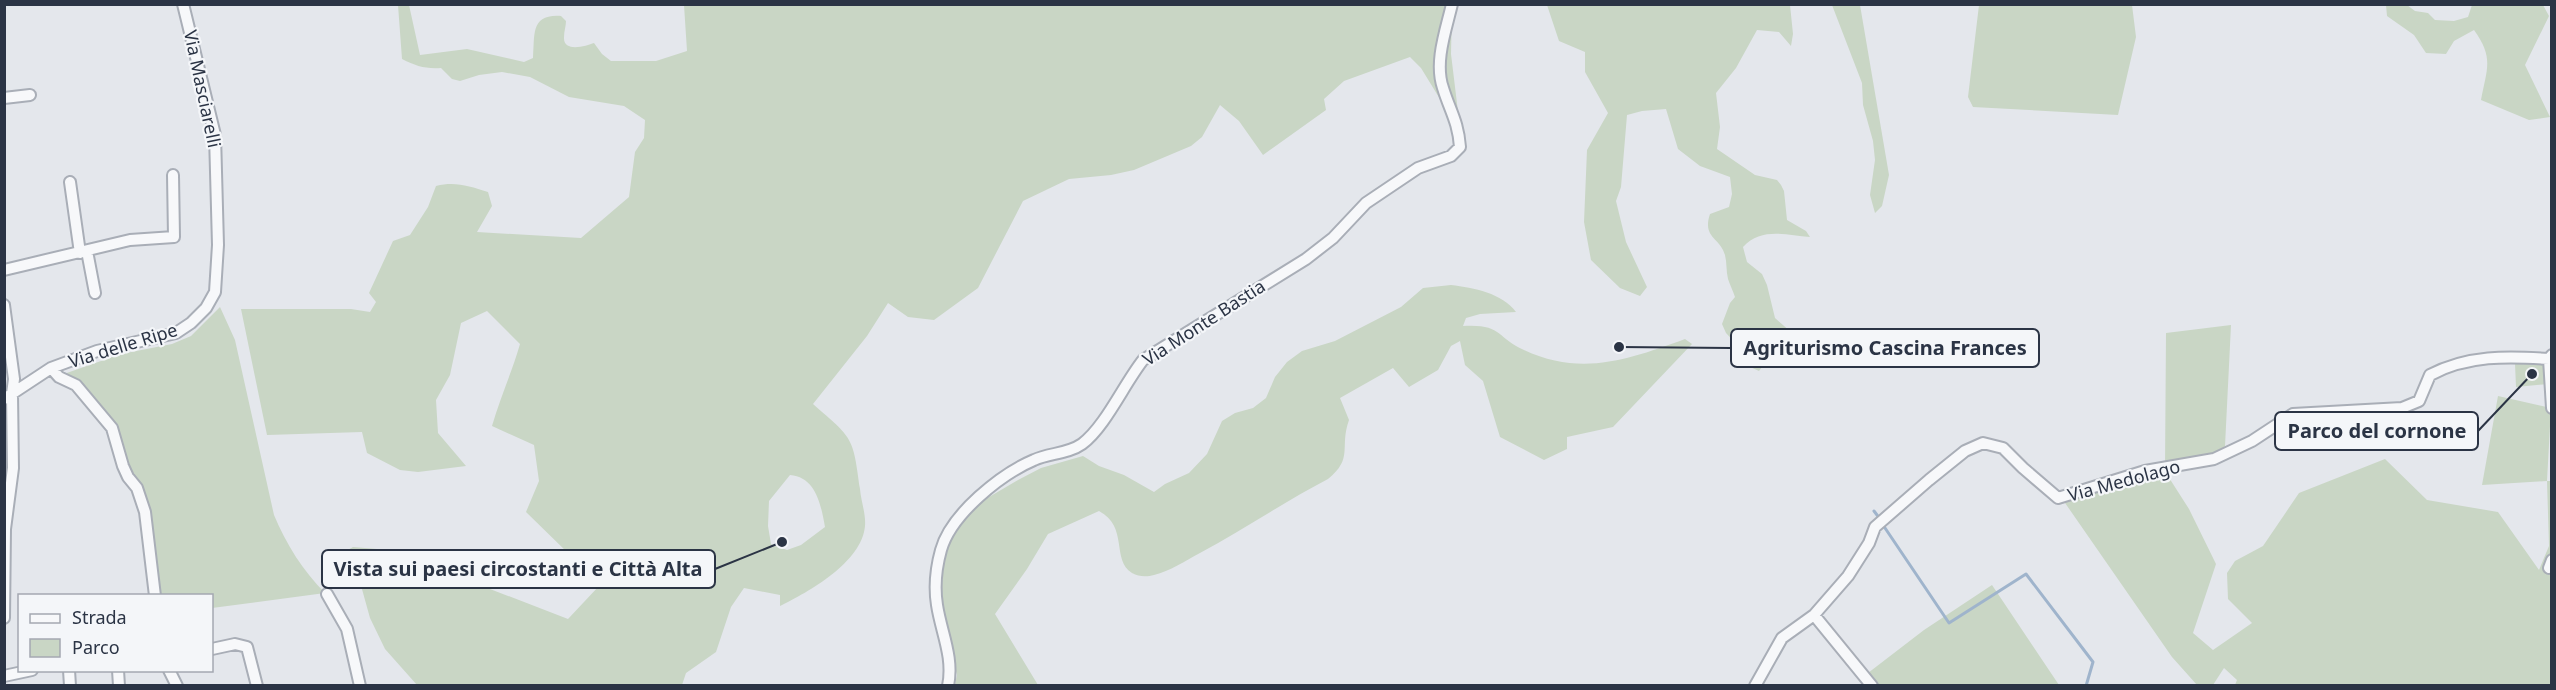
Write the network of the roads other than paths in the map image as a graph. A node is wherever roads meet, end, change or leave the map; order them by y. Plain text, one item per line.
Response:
1 (183, 4) edge
2 (1452, 4) edge
3 (30, 95) dead end
4 (4, 98) edge
5 (173, 175) dead end
6 (70, 182) dead end
7 (218, 245) joint
8 (83, 252) junction
9 (4, 270) edge
10 (95, 293) dead end
11 (4, 305) edge
12 (2550, 357) edge
13 (51, 368) junction
14 (8, 396) edge
15 (2552, 408) edge
16 (5, 526) edge
17 (155, 594) edge
18 (327, 594) dead end
19 (1814, 615) junction
20 (4, 618) edge
21 (213, 649) edge
22 (23, 672) edge
23 (170, 672) edge
24 (4, 676) edge
25 (6, 686) edge
26 (177, 686) edge
27 (257, 686) edge
28 (360, 686) edge
29 (948, 686) edge
30 (1755, 686) edge
31 (1872, 686) edge

1 - 7 street, Via Masciarelli
2 - 29 street, Via Monte Bastia
3 - 4 street
5 - 8 street
6 - 8 street
7 - 13 street, Via delle Ripe
8 - 9 street
8 - 10 street
11 - 14 street
12 - 15 street
12 - 19 street, Via Medolago
13 - 14 street, Via delle Ripe
13 - 17 street
14 - 16 street
16 - 20 street
18 - 28 street
19 - 30 street, Via Medolago
19 - 31 street
21 - 27 street
22 - 24 street
23 - 26 street
24 - 25 street

